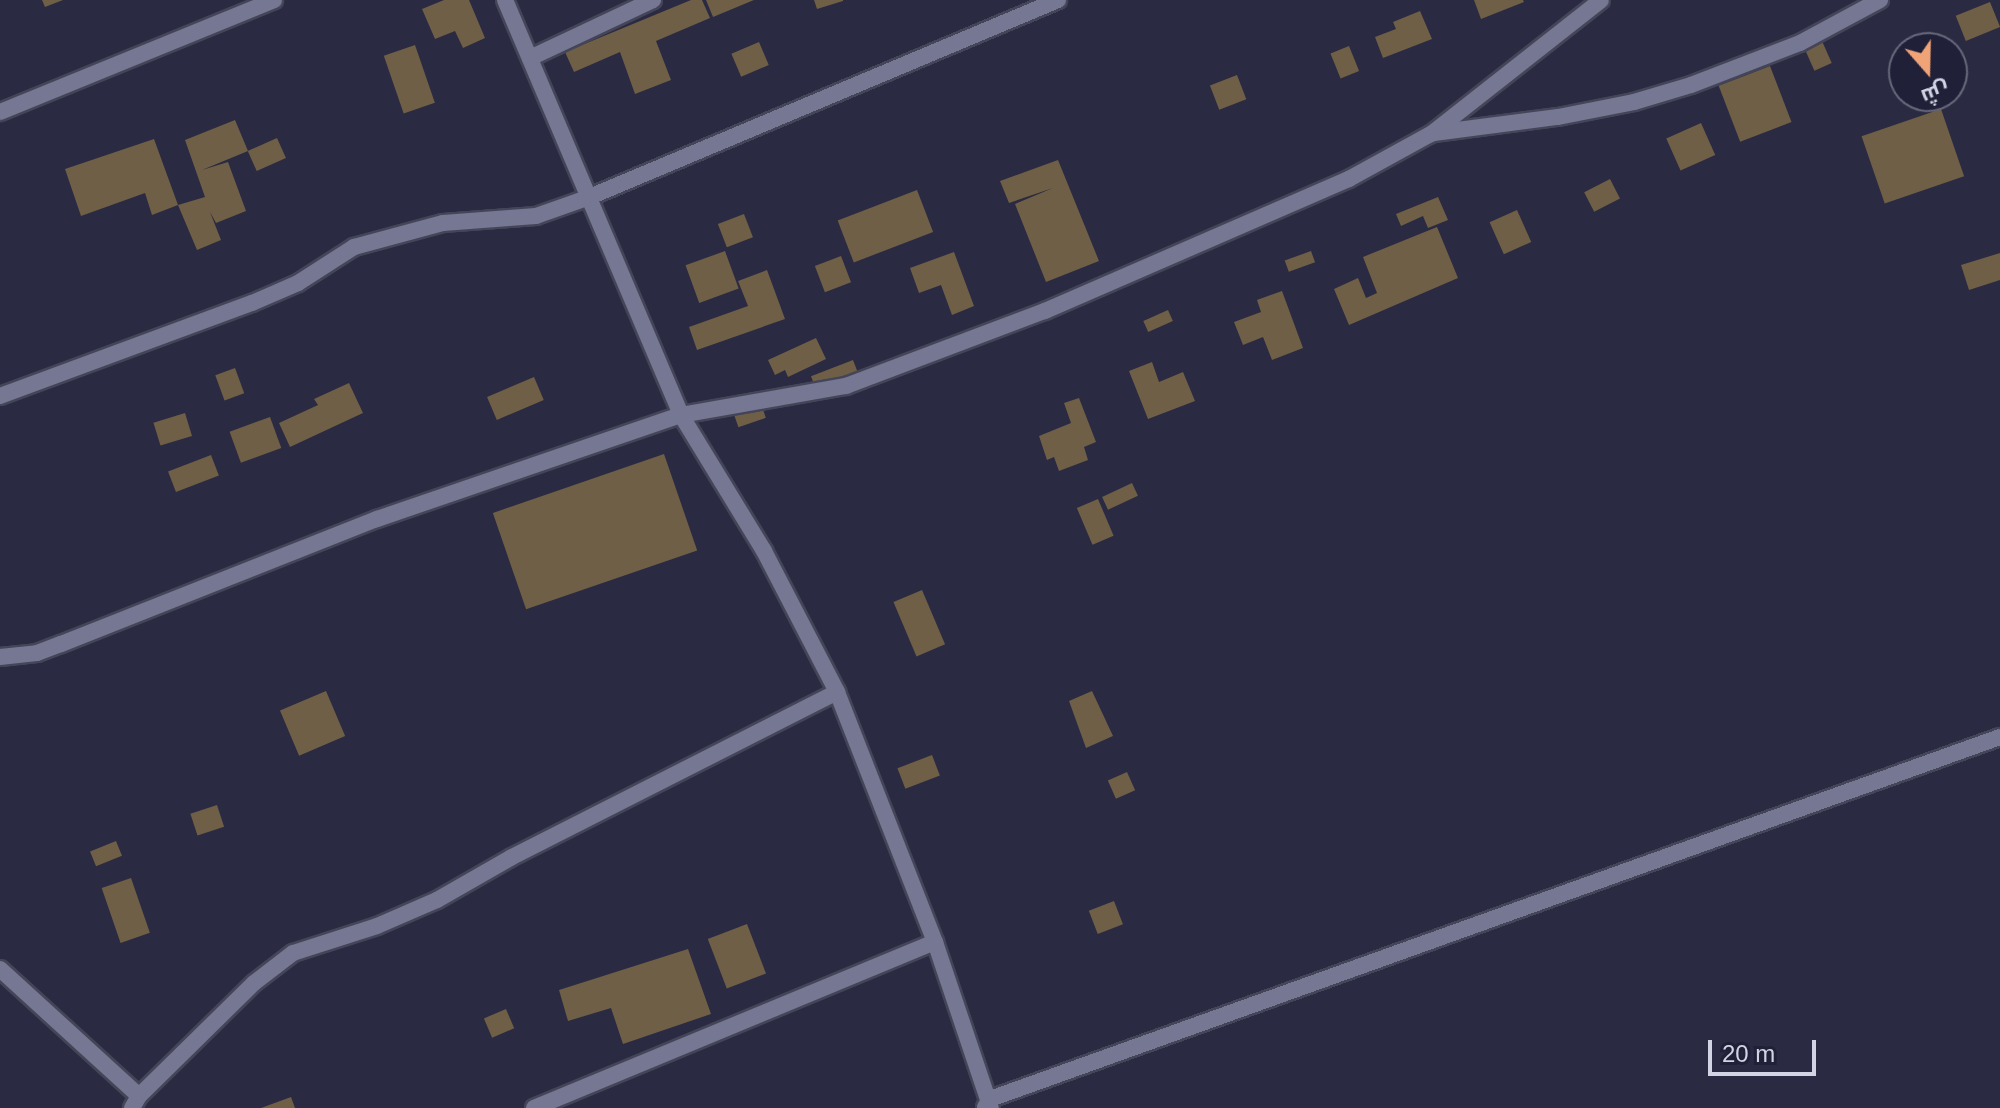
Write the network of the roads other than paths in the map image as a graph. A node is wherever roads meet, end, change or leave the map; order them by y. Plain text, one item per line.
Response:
1 (274, 0) edge
2 (505, 0) edge
3 (653, 0) edge
4 (1058, 0) edge
5 (1601, 0) edge
6 (1880, 0) edge
7 (530, 58) junction
8 (0, 112) edge
9 (1431, 134) junction
10 (587, 198) junction
11 (0, 396) edge
12 (681, 415) junction
13 (0, 657) edge
14 (837, 692) junction
15 (2000, 737) edge
16 (935, 942) junction
17 (0, 969) edge
18 (135, 1102) edge
19 (988, 1105) edge
20 (534, 1108) edge

1 - 8 street
2 - 7 street
3 - 7 street
4 - 10 street
5 - 9 street
6 - 9 street
7 - 10 street
9 - 12 street
10 - 11 street
10 - 12 street
12 - 13 street
12 - 14 street
14 - 16 street
14 - 18 street
15 - 19 street
16 - 19 street
16 - 20 street
17 - 18 street

